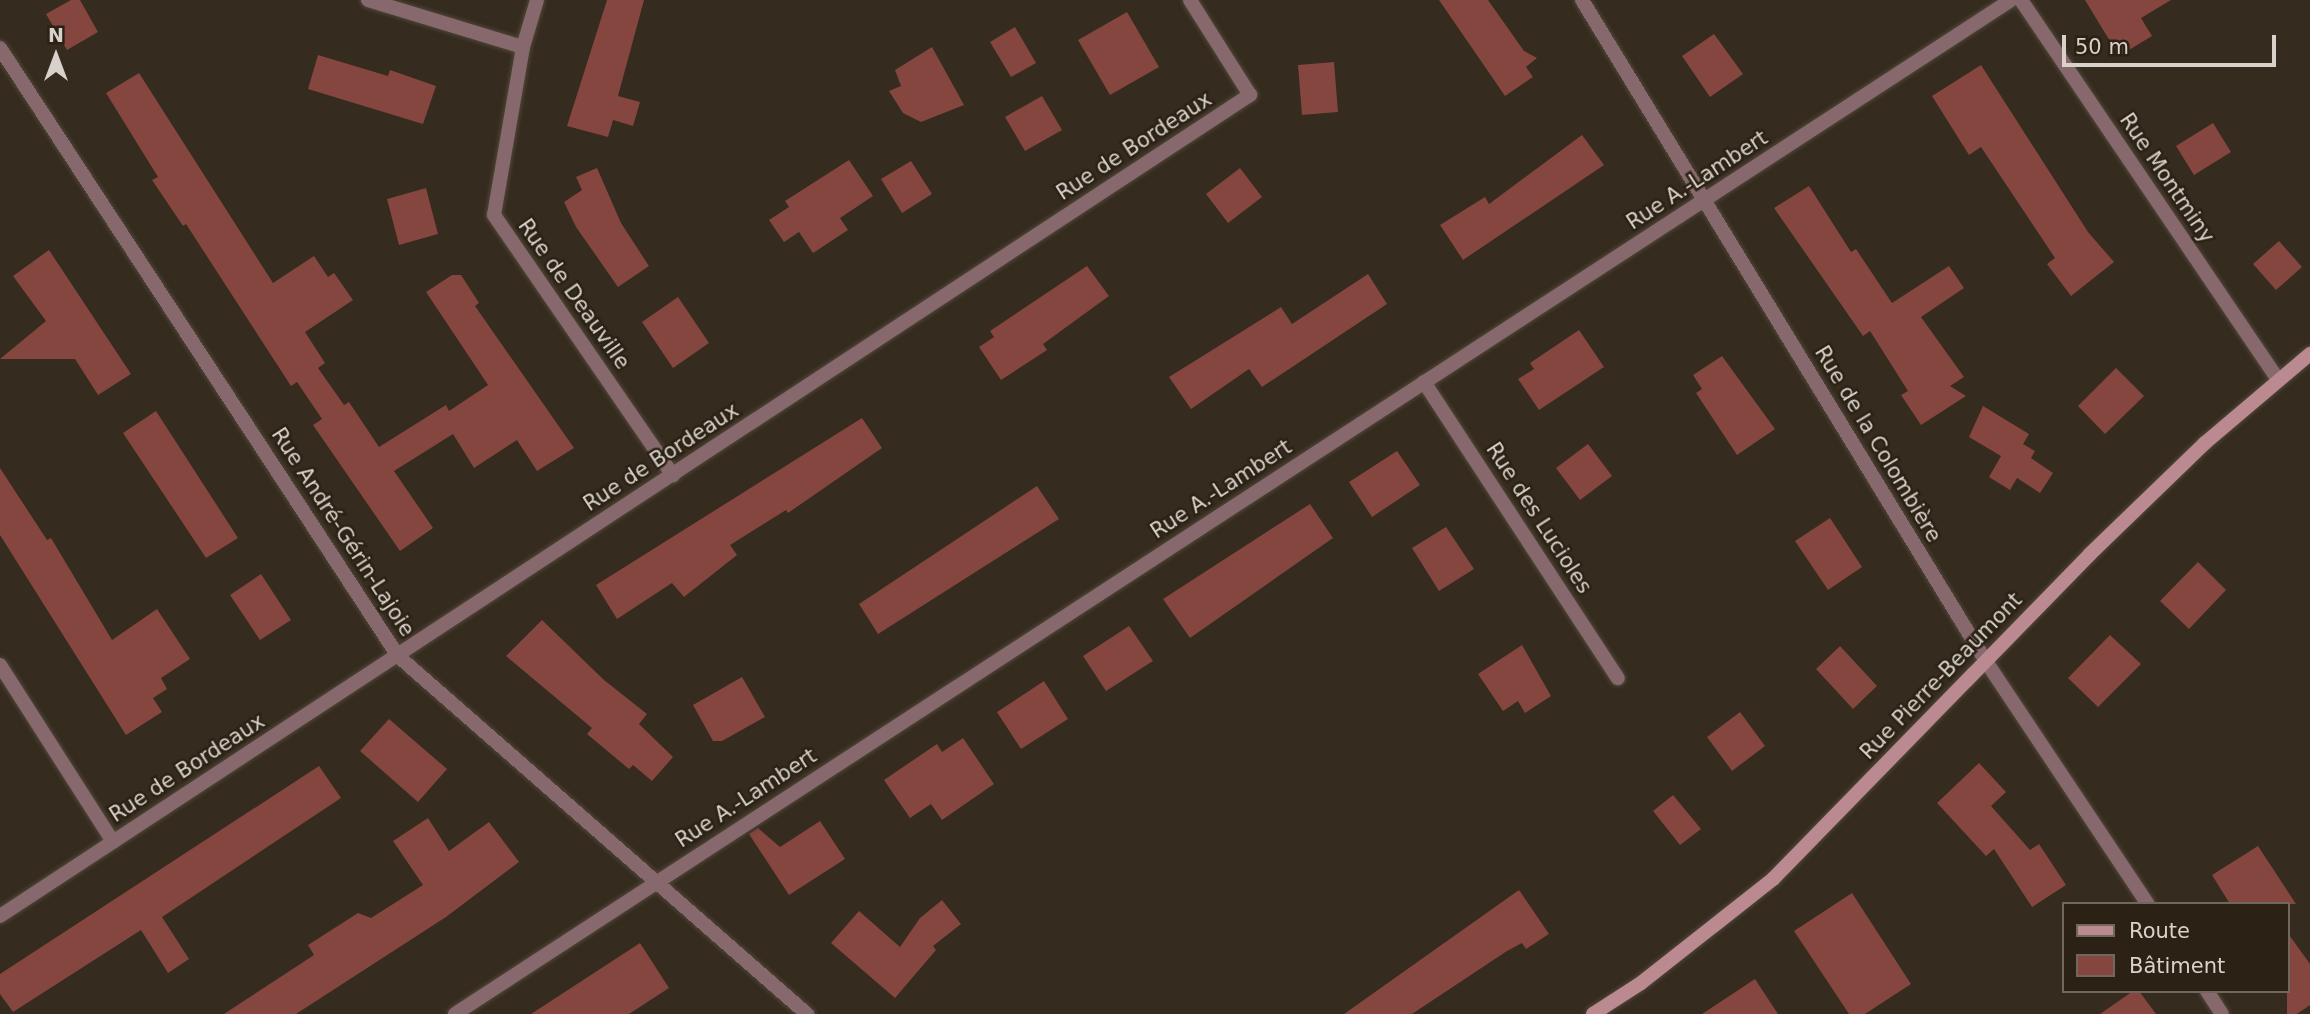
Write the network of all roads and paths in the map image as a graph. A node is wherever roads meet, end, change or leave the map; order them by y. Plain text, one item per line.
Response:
1 (369, 0) edge
2 (537, 0) edge
3 (1190, 0) edge
4 (1582, 0) edge
5 (2011, 0) edge
6 (2021, 0) edge
7 (523, 47) junction
8 (0, 48) edge
9 (1704, 200) junction
10 (2310, 354) edge
11 (2278, 379) junction
12 (1424, 382) junction
13 (673, 475) junction
14 (398, 656) junction
15 (1985, 660) junction
16 (0, 665) edge
17 (1618, 678) dead end
18 (113, 842) junction
19 (657, 882) junction
20 (2147, 902) edge
21 (0, 916) edge
22 (2208, 993) edge
23 (455, 1014) edge
24 (807, 1014) edge
25 (1593, 1014) edge
26 (2222, 1014) edge

1 - 7 street
2 - 7 street, Rue de Deauville
3 - 13 street, Rue de Bordeaux
4 - 9 street, Rue de la Colombière
5 - 9 street, Rue A.-Lambert
6 - 11 street, Rue Montminy
7 - 13 street, Rue de Deauville
8 - 14 street, Rue André-Gérin-Lajoie
9 - 12 street, Rue A.-Lambert
9 - 15 street, Rue de la Colombière
10 - 11 main road, Rue Pierre-Beaumont
11 - 15 main road, Rue Pierre-Beaumont
12 - 17 street, Rue des Lucioles
12 - 19 street, Rue A.-Lambert
13 - 14 street, Rue de Bordeaux
14 - 18 street, Rue de Bordeaux
14 - 19 street, Rue André-Gérin-Lajoie
15 - 20 street, Rue de la Colombière
15 - 25 main road, Rue Pierre-Beaumont
16 - 18 street
18 - 21 street, Rue de Bordeaux
19 - 23 street, Rue A.-Lambert
19 - 24 street, Rue André-Gérin-Lajoie
22 - 26 street

